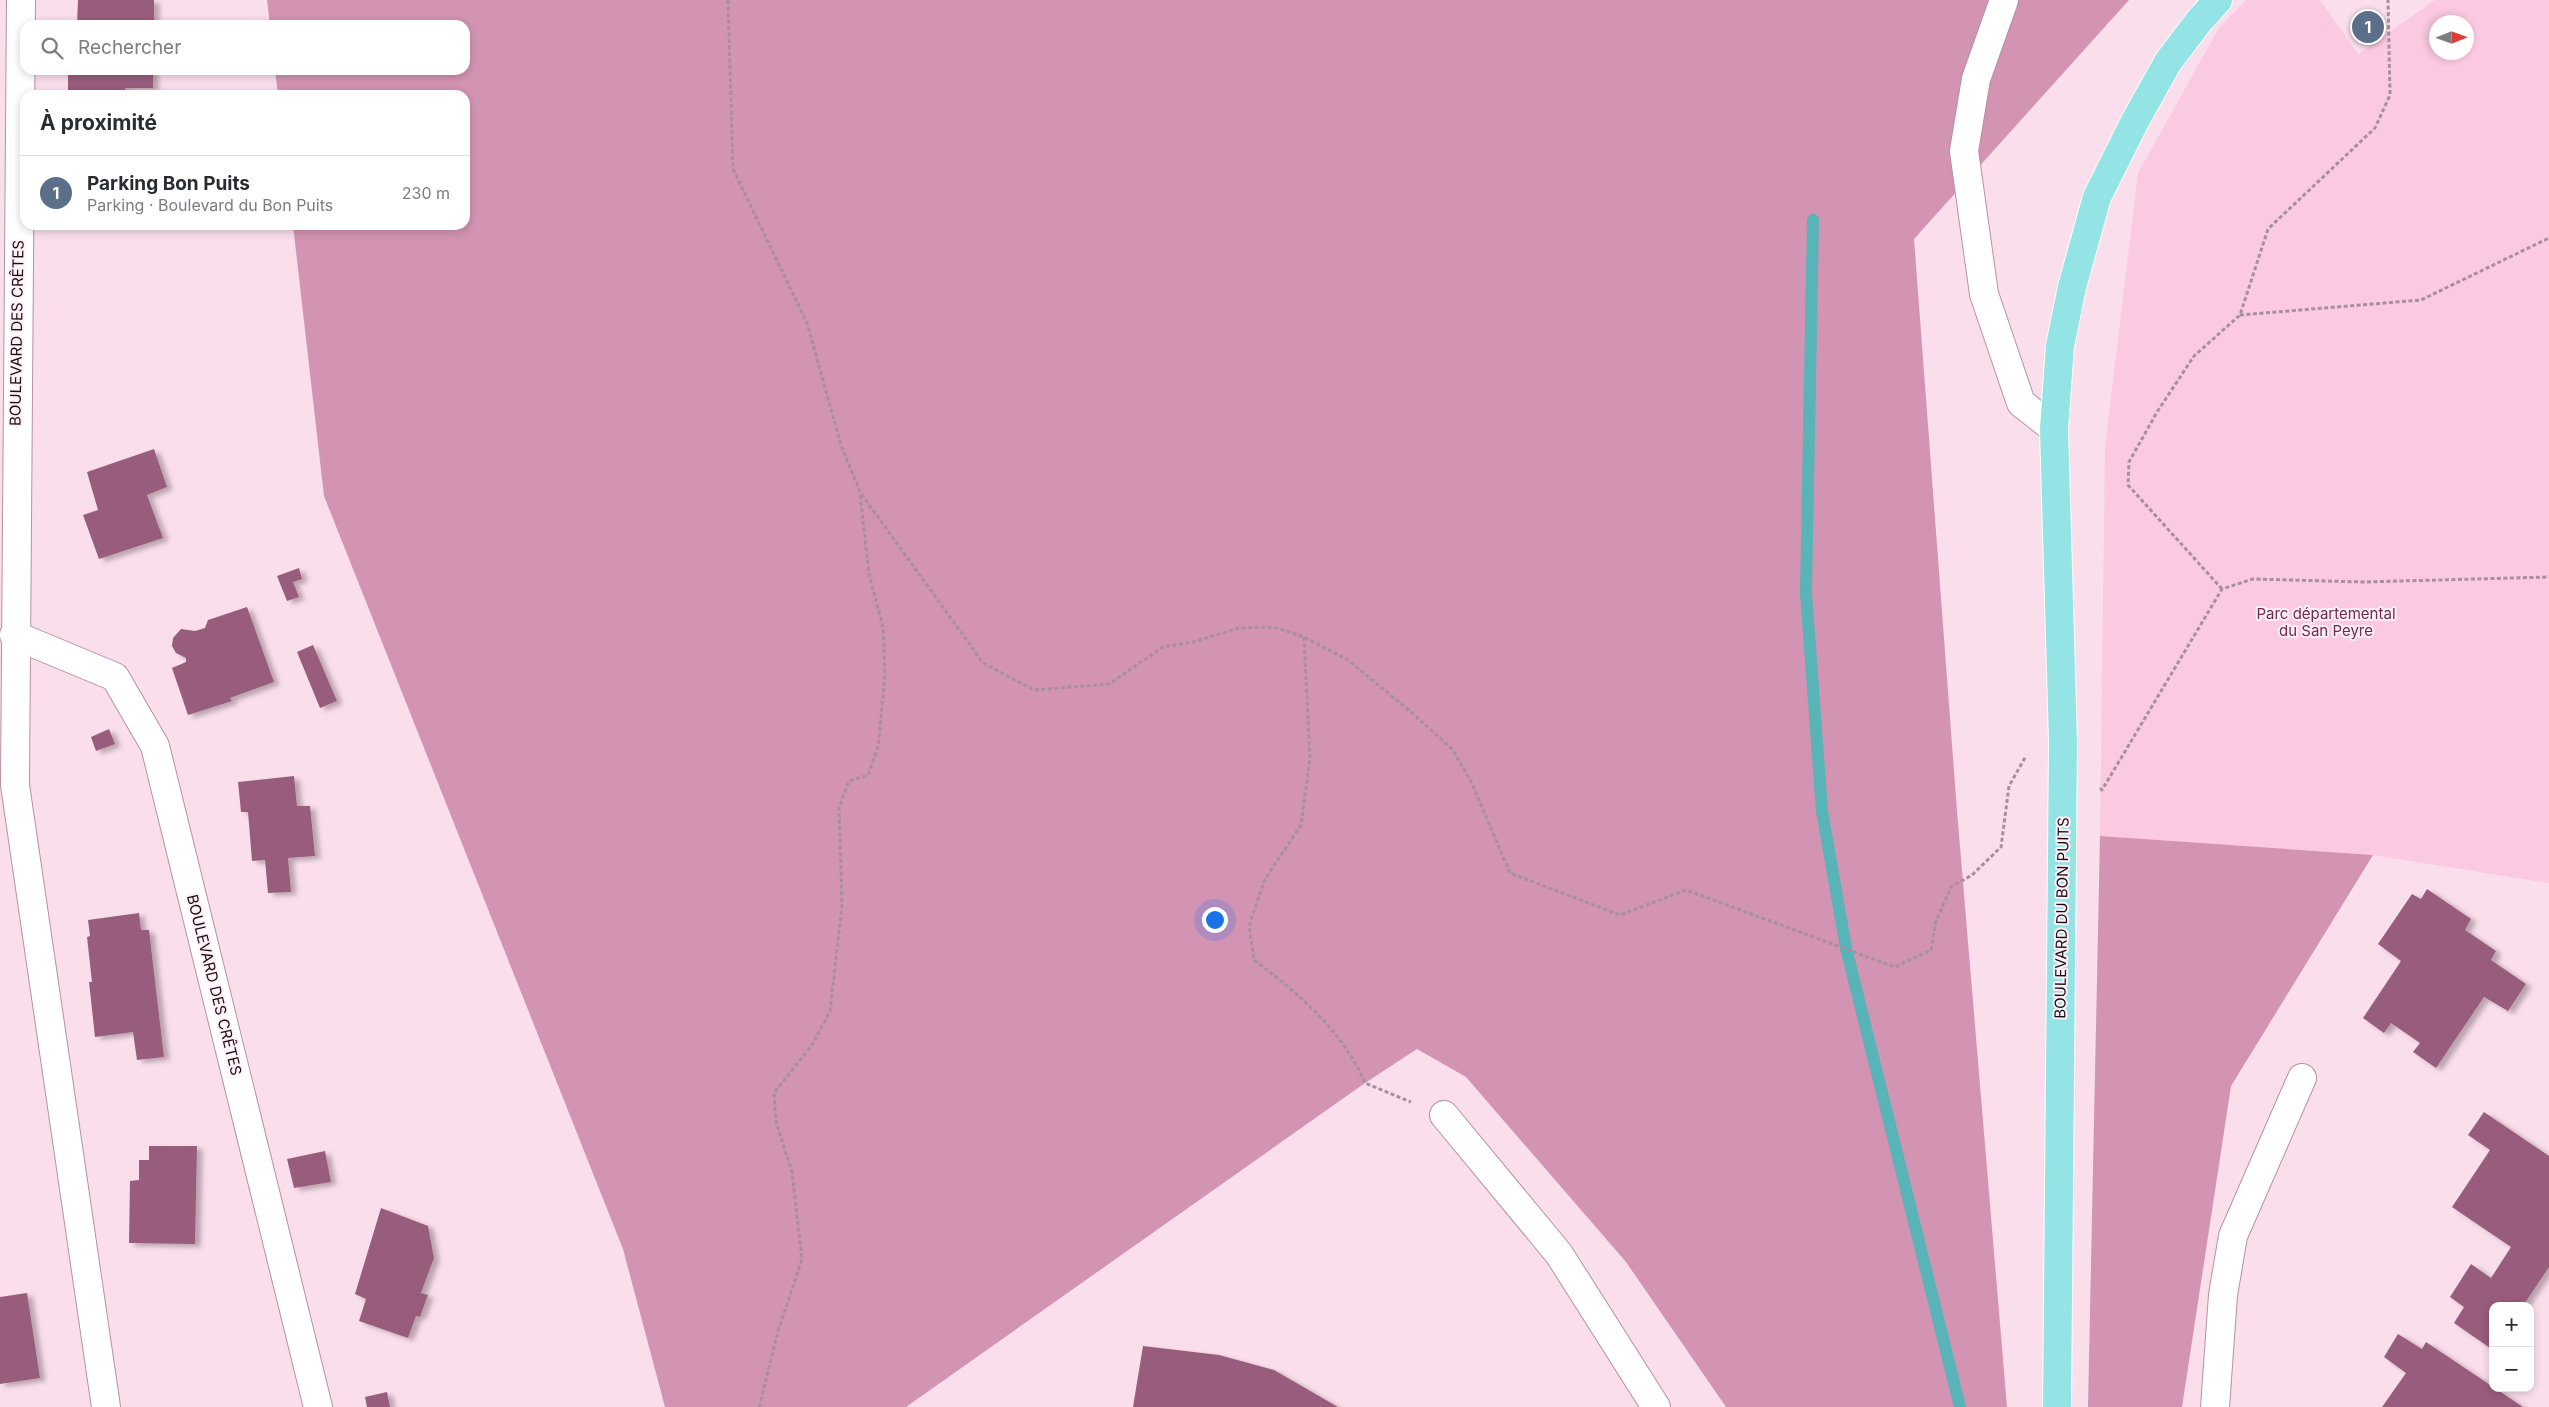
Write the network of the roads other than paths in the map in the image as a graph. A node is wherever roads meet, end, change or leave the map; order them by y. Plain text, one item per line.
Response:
1 (21, 0) edge
2 (2004, 0) edge
3 (2218, 0) edge
4 (21, 20) edge
5 (20, 75) edge
6 (20, 90) edge
7 (20, 91) edge
8 (2054, 429) junction
9 (14, 635) junction
10 (2302, 1078) dead end
11 (1444, 1115) road end
12 (106, 1407) edge
13 (318, 1407) edge
14 (1656, 1407) edge
15 (2056, 1407) edge
16 (2215, 1407) edge

1 - 4 street, BOULEVARD DES CRÊTES
2 - 8 street
3 - 8 main road, BOULEVARD DU BON PUITS
5 - 6 street, BOULEVARD DES CRÊTES
7 - 9 street, BOULEVARD DES CRÊTES
8 - 15 main road, BOULEVARD DU BON PUITS
9 - 12 street, BOULEVARD DES CRÊTES
9 - 13 street, BOULEVARD DES CRÊTES
10 - 16 street
11 - 14 street

